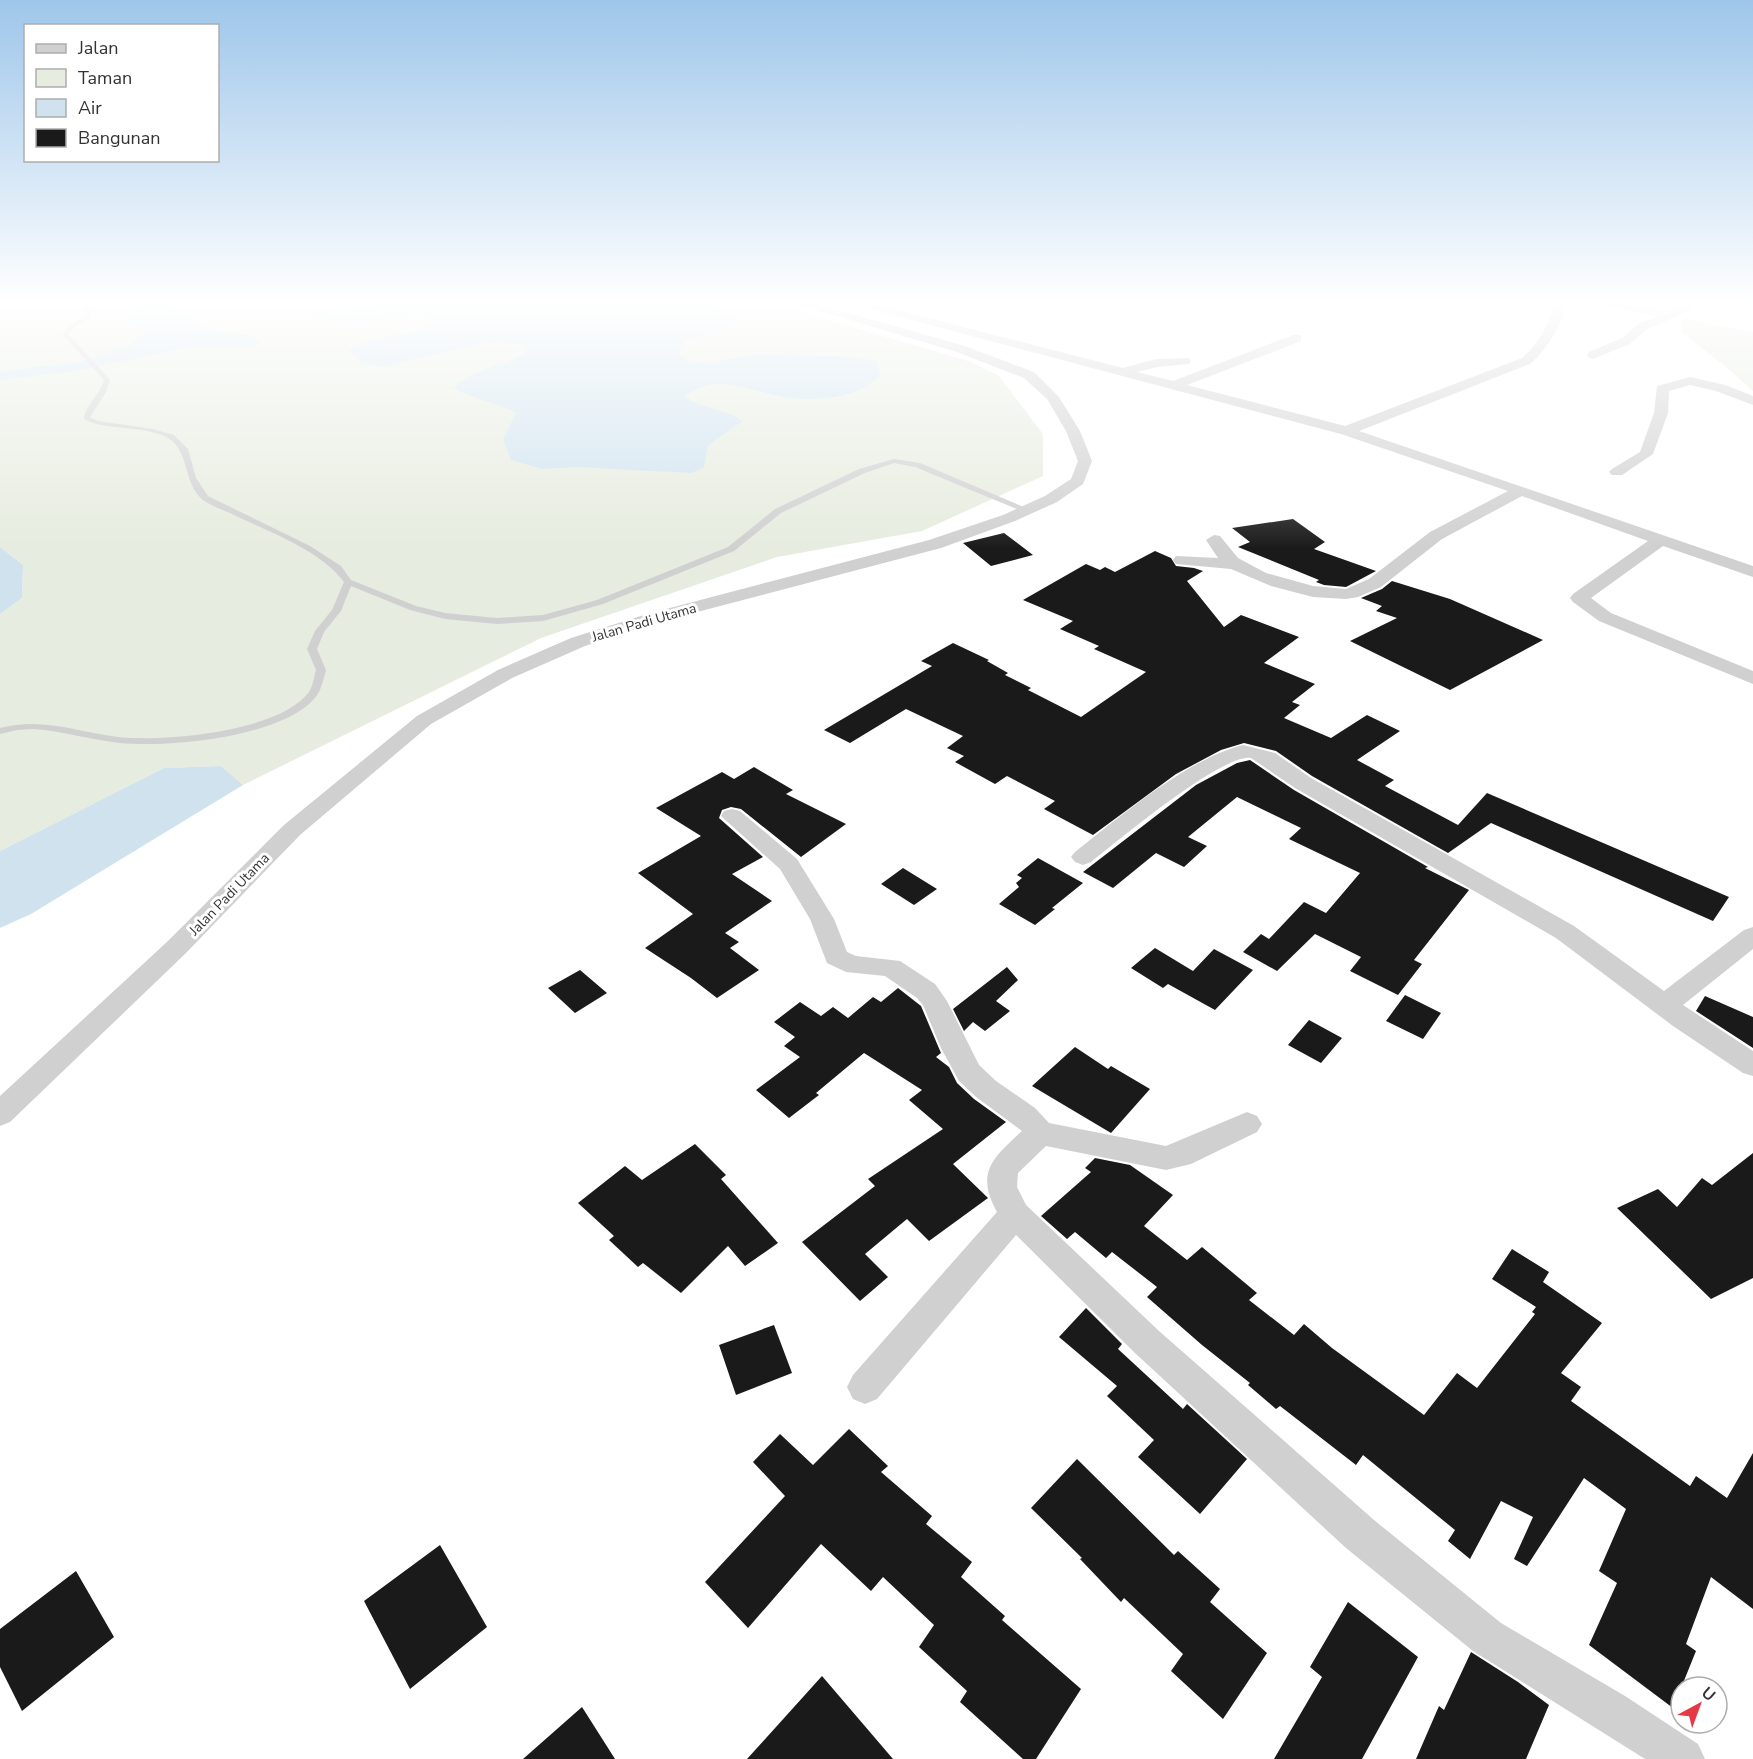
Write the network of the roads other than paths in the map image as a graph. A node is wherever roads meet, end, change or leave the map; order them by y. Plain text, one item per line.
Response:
1 (106, 385) edge
2 (1040, 385) edge
3 (1170, 385) edge
4 (1464, 385) edge
5 (1676, 385) edge
6 (1708, 385) edge
7 (1173, 386) joint
8 (1753, 401) edge
9 (1346, 431) junction
10 (1617, 472) dead end
11 (1521, 490) junction
12 (1027, 510) junction
13 (1214, 540) dead end
14 (1660, 540) junction
15 (1182, 560) dead end
16 (1235, 564) junction
17 (1753, 572) edge
18 (348, 582) junction
19 (1750, 672) edge
20 (0, 731) edge
21 (732, 816) dead end
22 (1083, 857) dead end
23 (1753, 936) edge
24 (1664, 1005) junction
25 (1753, 1065) edge
26 (0, 1114) edge
27 (1247, 1124) dead end
28 (1040, 1133) junction
29 (1015, 1215) junction
30 (865, 1387) dead end
31 (1683, 1759) edge

1 - 18 lane
2 - 12 street, Jalan Padi Utama
3 - 7 street
4 - 9 street
5 - 10 street
6 - 8 street
7 - 9 street
9 - 11 street
11 - 14 street
11 - 16 street
12 - 18 lane
12 - 26 street, Jalan Padi Utama
13 - 16 street
14 - 17 street
14 - 19 street
15 - 16 street
18 - 20 lane
21 - 28 street
22 - 24 street
23 - 24 street
24 - 25 street
27 - 28 street
28 - 29 street
29 - 30 street
29 - 31 street

